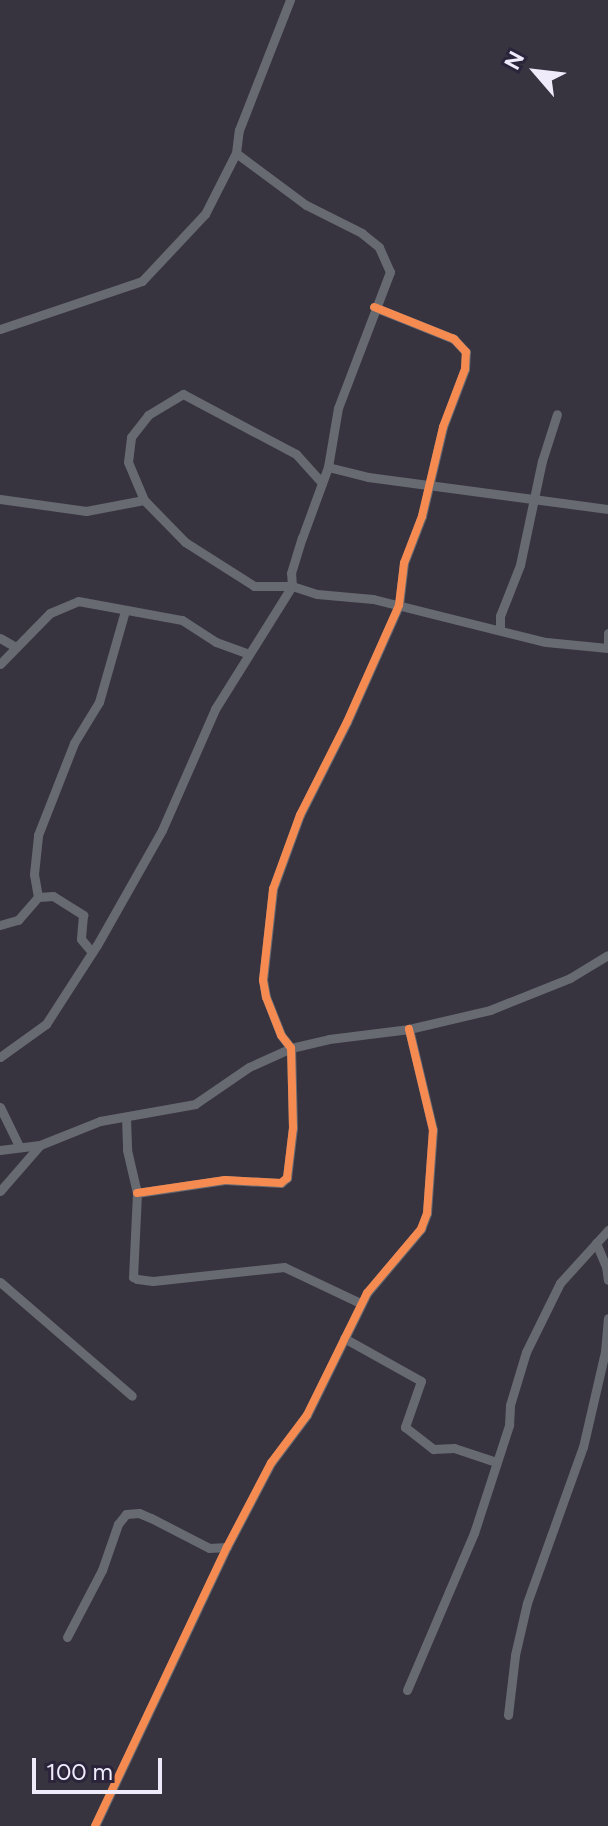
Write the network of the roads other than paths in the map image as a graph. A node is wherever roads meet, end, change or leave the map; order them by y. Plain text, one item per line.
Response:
1 (290, 0) edge
2 (236, 153) junction
3 (374, 307) junction
4 (0, 329) edge
5 (557, 414) dead end
6 (328, 467) junction
7 (322, 483) junction
8 (430, 484) junction
9 (0, 499) edge
10 (534, 499) junction
11 (144, 500) junction
12 (608, 509) edge
13 (292, 586) junction
14 (399, 605) junction
15 (125, 611) junction
16 (500, 630) junction
17 (608, 633) edge
18 (0, 638) edge
19 (14, 646) junction
20 (608, 648) edge
21 (247, 653) junction
22 (0, 664) edge
23 (38, 897) junction
24 (0, 925) edge
25 (92, 952) junction
26 (608, 955) edge
27 (409, 1029) junction
28 (291, 1048) junction
29 (0, 1057) edge
30 (0, 1107) edge
31 (126, 1117) junction
32 (40, 1145) junction
33 (19, 1146) junction
34 (0, 1150) edge
35 (0, 1191) edge
36 (137, 1193) junction
37 (608, 1230) edge
38 (596, 1243) junction
39 (608, 1280) edge
40 (0, 1282) edge
41 (360, 1303) junction
42 (608, 1318) edge
43 (344, 1338) junction
44 (132, 1396) dead end
45 (496, 1462) junction
46 (227, 1547) junction
47 (67, 1637) dead end
48 (407, 1690) dead end
49 (508, 1715) dead end
50 (95, 1826) edge

1 - 2 street
2 - 3 street
2 - 4 street
3 - 6 street
3 - 8 street
5 - 10 street
6 - 7 street
6 - 8 street
7 - 11 street
7 - 13 street
8 - 10 street
8 - 14 street
9 - 11 street
10 - 12 street
10 - 16 street
11 - 13 street
13 - 14 street
13 - 21 street
14 - 16 street
14 - 28 street
15 - 19 street
15 - 21 street
15 - 23 street
16 - 20 street
17 - 20 street
18 - 19 street
19 - 22 street
21 - 25 street
23 - 24 street
23 - 25 street
25 - 29 street
26 - 27 street
27 - 28 street
27 - 41 street
28 - 31 street
28 - 36 street
30 - 33 street
31 - 32 street
31 - 36 street
32 - 33 street
32 - 35 street
33 - 34 street
36 - 41 street
37 - 38 street
38 - 39 street
38 - 45 street
40 - 44 street
41 - 43 street
42 - 49 street
43 - 45 street
43 - 46 street
45 - 48 street
46 - 47 street
46 - 50 street

